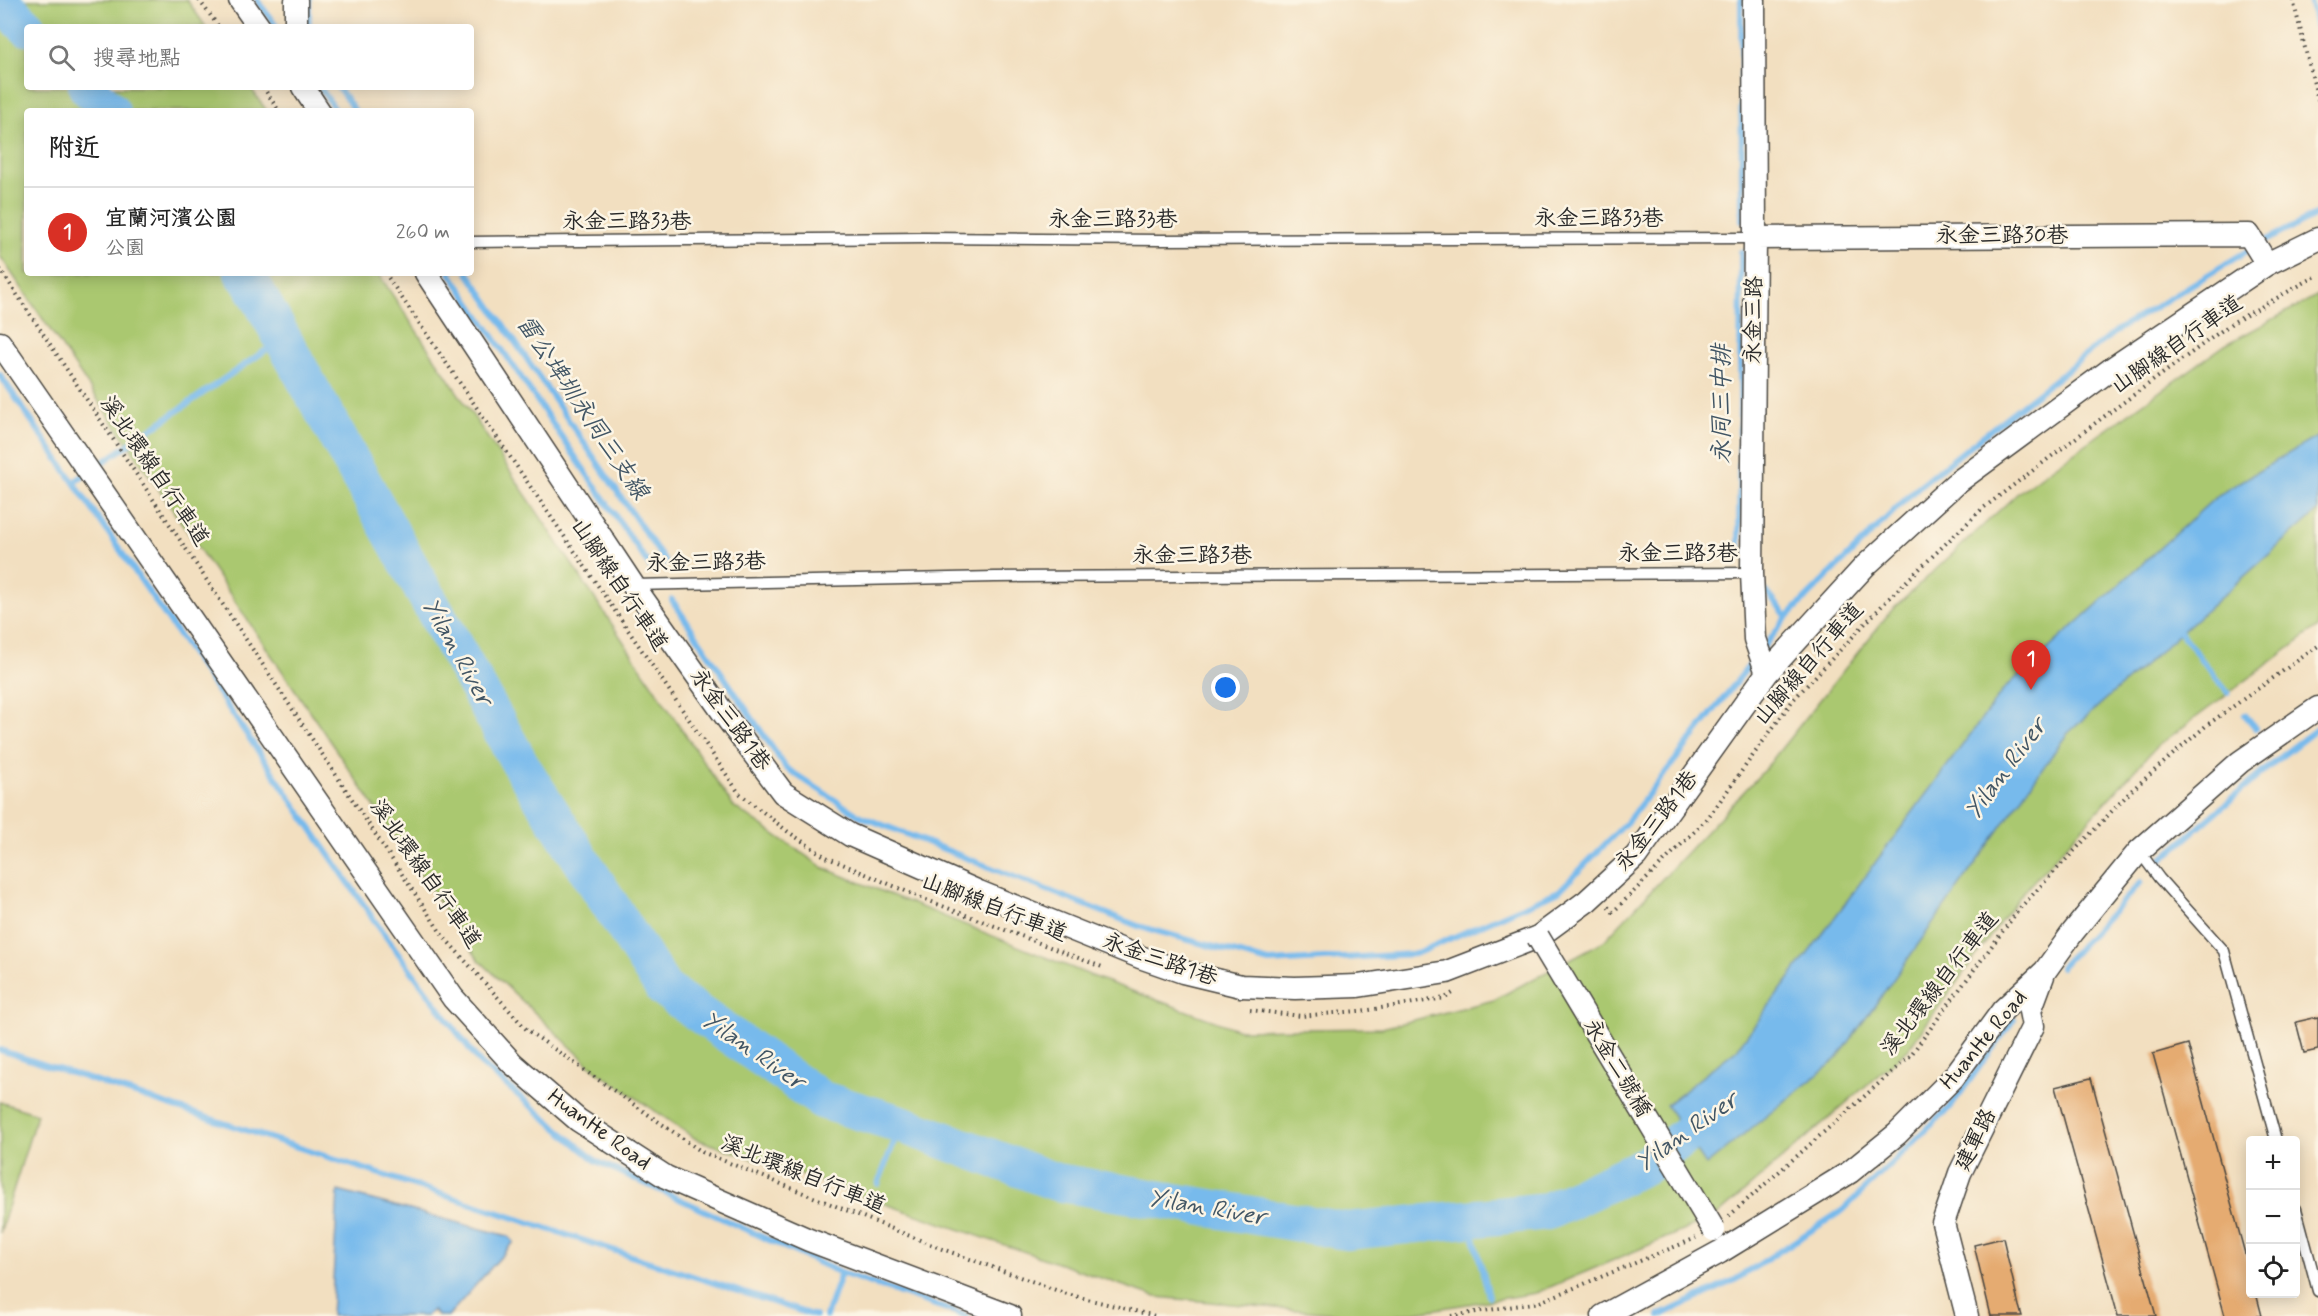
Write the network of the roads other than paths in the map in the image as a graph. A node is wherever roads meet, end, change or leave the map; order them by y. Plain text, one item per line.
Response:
1 (240, 0) edge
2 (296, 0) edge
3 (1754, 0) edge
4 (257, 24) edge
5 (296, 24) edge
6 (305, 90) edge
7 (317, 108) edge
8 (1755, 237) junction
9 (2318, 238) edge
10 (474, 242) edge
11 (2267, 264) junction
12 (428, 276) edge
13 (0, 343) edge
14 (1752, 573) junction
15 (633, 585) junction
16 (1767, 673) junction
17 (2318, 708) edge
18 (2139, 851) junction
19 (1538, 938) junction
20 (2045, 971) junction
21 (2275, 1136) edge
22 (2300, 1227) edge
23 (1717, 1241) junction
24 (2318, 1291) edge
25 (1010, 1316) edge
26 (1603, 1316) edge
27 (1967, 1316) edge

1 - 4 street
2 - 5 street
3 - 8 street, 永金三路
6 - 7 street
8 - 10 lane, 永金三路33巷
8 - 11 street, 永金三路30巷
8 - 14 street, 永金三路
9 - 11 street, 永金三路1巷
11 - 16 street, 永金三路1巷
12 - 15 street, 永金三路1巷
13 - 25 street, HuanHe Road
14 - 15 lane, 永金三路3巷
14 - 16 street, 永金三路
15 - 19 street, 永金三路1巷
16 - 19 street, 永金三路1巷
17 - 18 street, HuanHe Road
18 - 20 street, HuanHe Road
18 - 21 lane
19 - 23 street, 永金二號橋, bridge
20 - 23 street, HuanHe Road
20 - 27 street, 建軍路
22 - 24 lane
23 - 26 street, HuanHe Road

